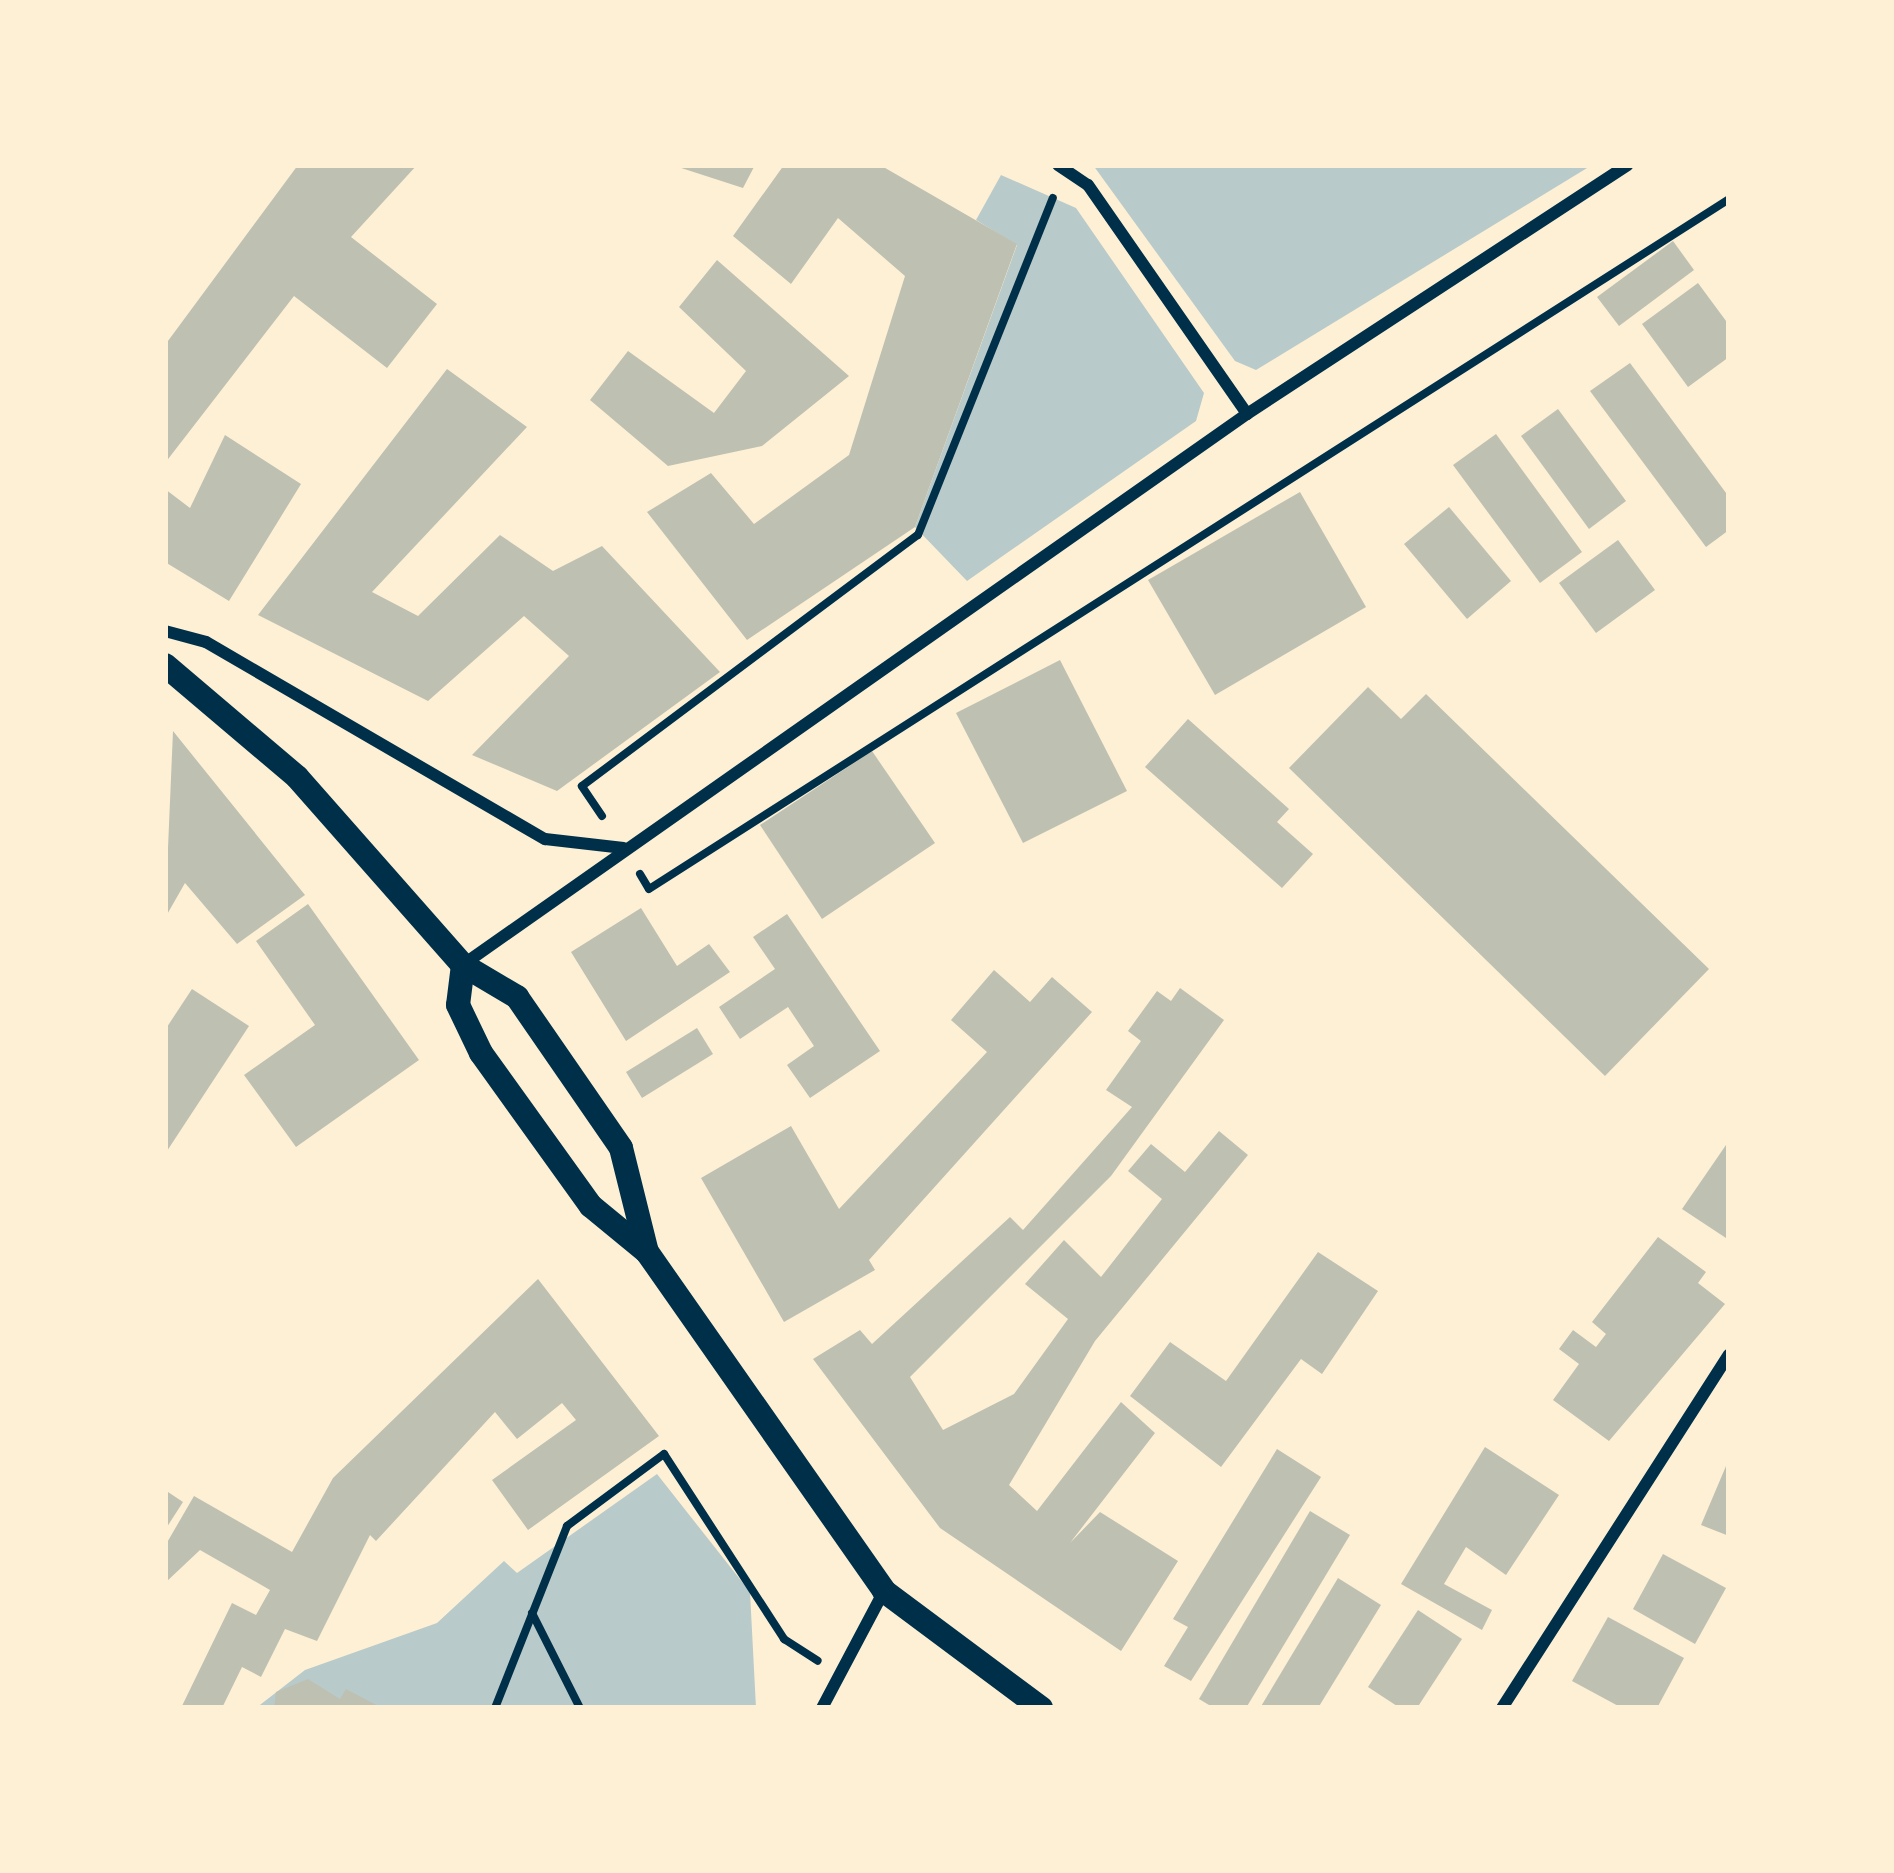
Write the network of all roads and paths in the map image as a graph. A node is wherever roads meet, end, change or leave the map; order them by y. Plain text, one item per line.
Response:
1 (1628, 165) edge
2 (1063, 167) edge
3 (1729, 199) edge
4 (1247, 414) junction
5 (165, 632) edge
6 (165, 665) edge
7 (624, 848) junction
8 (463, 965) junction
9 (647, 1252) junction
10 (1729, 1355) edge
11 (884, 1591) junction
12 (532, 1613) junction
13 (841, 1672) junction
14 (495, 1708) edge
15 (580, 1708) edge
16 (821, 1708) edge
17 (1041, 1708) edge
18 (1502, 1708) edge

1 - 4 street
2 - 4 street
2 - 7 path
3 - 7 path
4 - 7 street
5 - 7 street
6 - 8 main road
7 - 8 street
8 - 9 main road
8 - 9 main road
9 - 11 main road
10 - 18 street
11 - 13 street
11 - 17 main road
12 - 13 path
12 - 14 path
12 - 15 path
13 - 16 street

